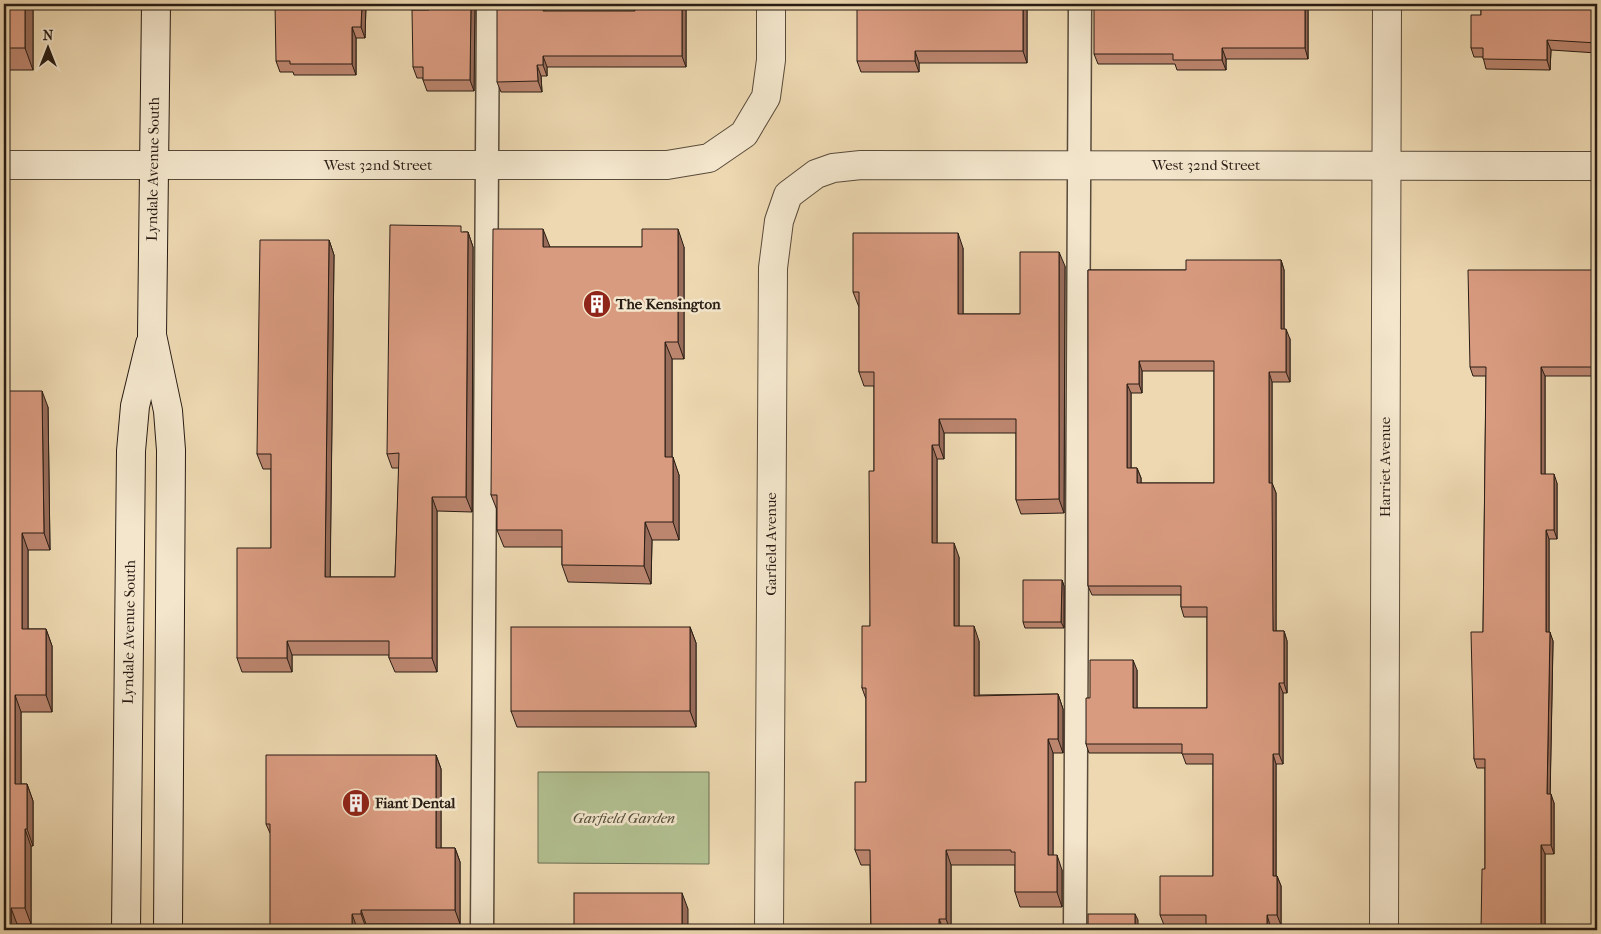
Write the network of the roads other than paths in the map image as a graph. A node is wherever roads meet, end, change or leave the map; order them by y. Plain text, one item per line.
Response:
1 (156, 4) edge
2 (488, 4) edge
3 (771, 4) edge
4 (1080, 4) edge
5 (1386, 4) edge
6 (4, 166) edge
7 (153, 166) junction
8 (489, 166) junction
9 (1080, 166) junction
10 (1386, 166) junction
11 (1597, 166) edge
12 (816, 174) joint
13 (152, 335) junction
14 (126, 930) edge
15 (168, 930) edge
16 (482, 930) edge
17 (769, 930) edge
18 (1075, 930) edge
19 (1384, 930) edge

1 - 7 street, Lyndale Avenue South
2 - 8 lane
3 - 8 street, West 32nd Street
4 - 9 lane
5 - 10 street, Harriet Avenue
6 - 7 street, West 32nd Street
7 - 8 street, West 32nd Street
7 - 13 street, Lyndale Avenue South
8 - 16 lane
9 - 10 street, West 32nd Street
9 - 12 street, West 32nd Street
9 - 18 lane
10 - 11 street, West 32nd Street
10 - 19 street, Harriet Avenue
12 - 17 street, Garfield Avenue
13 - 14 street, Lyndale Avenue South
13 - 15 street, Lyndale Avenue South

